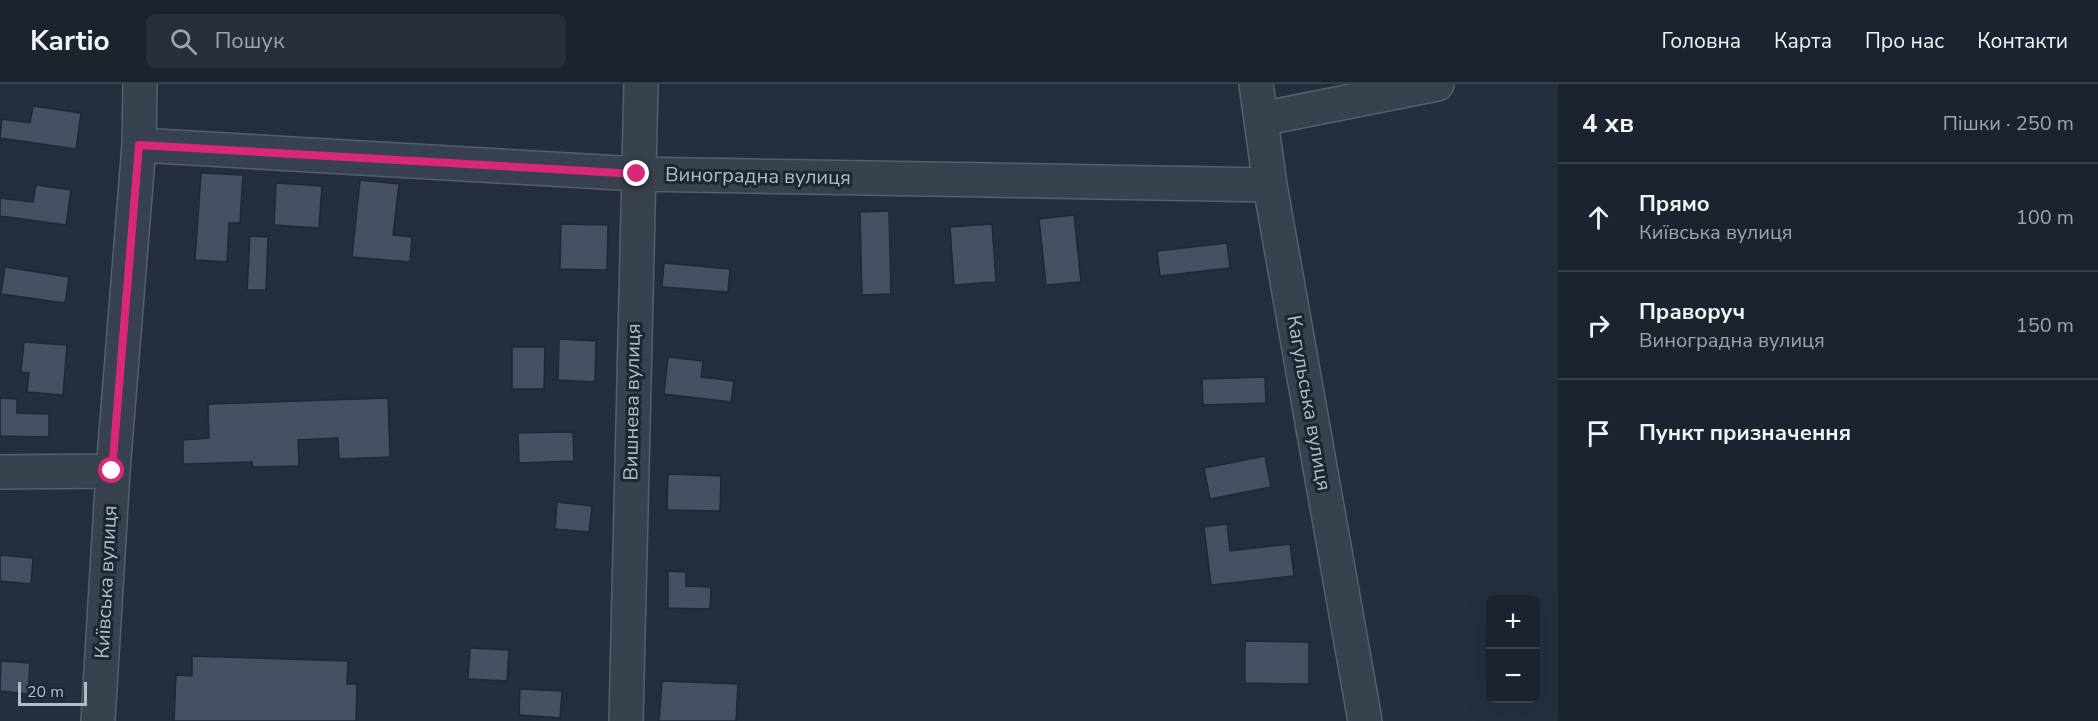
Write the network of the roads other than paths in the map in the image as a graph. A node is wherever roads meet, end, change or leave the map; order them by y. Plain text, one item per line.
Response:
1 (140, 84) edge
2 (640, 84) edge
3 (1256, 84) edge
4 (1437, 84) edge
5 (1262, 119) junction
6 (139, 145) junction
7 (637, 174) junction
8 (1270, 185) junction
9 (112, 471) junction
10 (0, 472) edge
11 (98, 721) edge
12 (626, 721) edge
13 (1365, 721) edge

1 - 6 street, Київська вулиця
2 - 7 street, Вишнева вулиця
3 - 5 street, Кагульська вулиця
4 - 5 street
5 - 8 street, Кагульська вулиця
6 - 7 street, Виноградна вулиця
6 - 9 street, Київська вулиця
7 - 8 street, Виноградна вулиця
7 - 12 street, Вишнева вулиця
8 - 13 street, Кагульська вулиця
9 - 10 street
9 - 11 street, Київська вулиця

